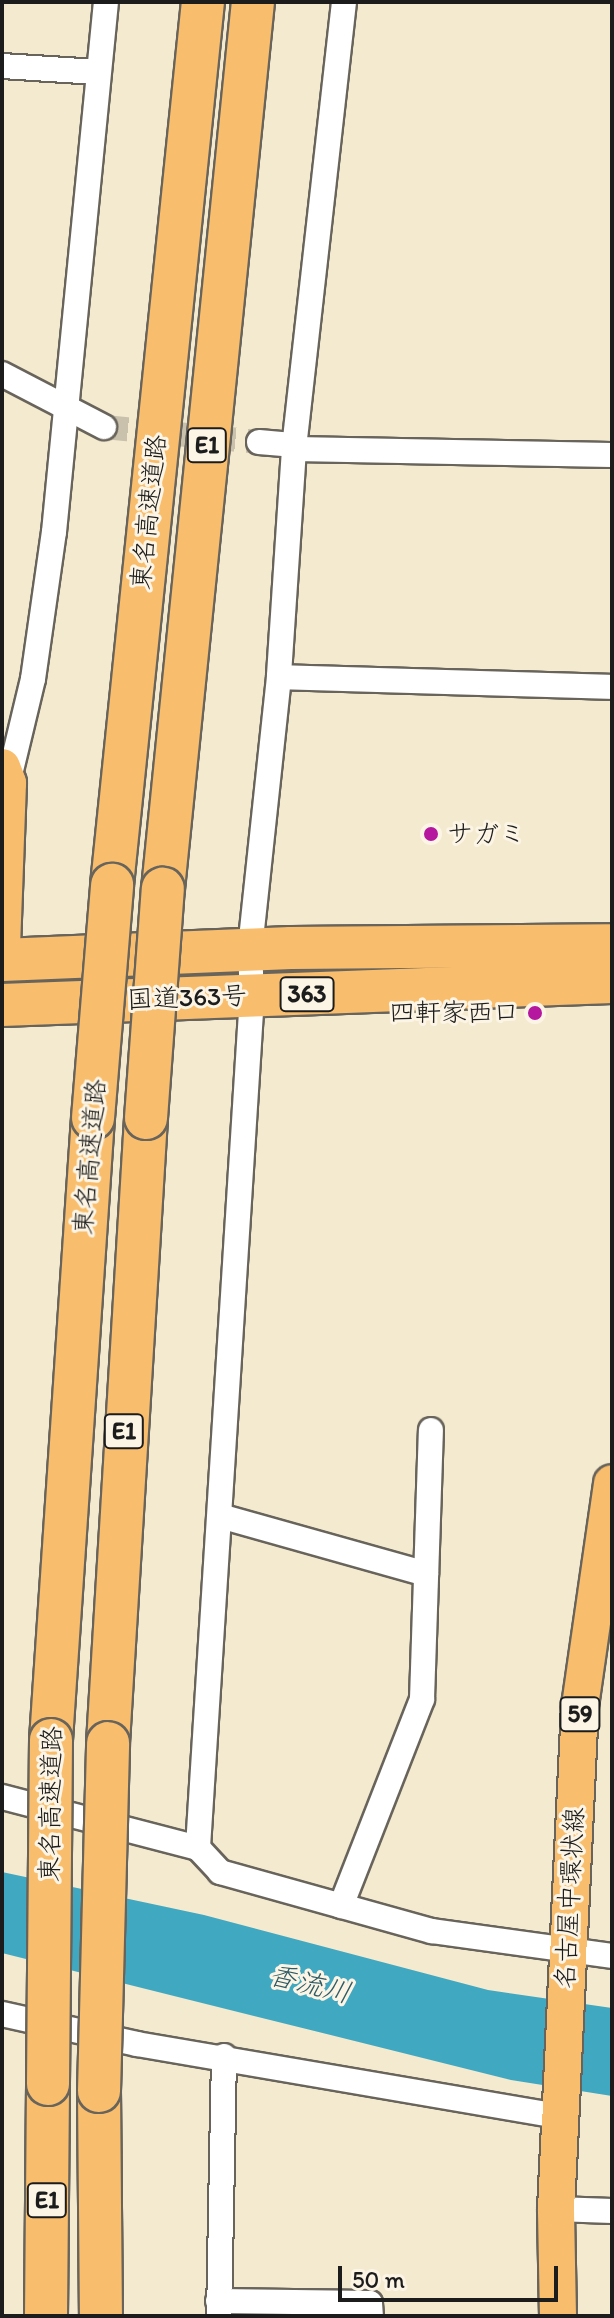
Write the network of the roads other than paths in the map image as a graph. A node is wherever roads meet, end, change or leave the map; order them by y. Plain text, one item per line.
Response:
1 (106, 2) edge
2 (203, 2) edge
3 (253, 2) edge
4 (344, 2) edge
5 (2, 66) edge
6 (98, 72) junction
7 (2, 374) edge
8 (67, 408) junction
9 (104, 427) tunnel mouth
10 (259, 442) tunnel mouth
11 (294, 447) junction
12 (612, 455) edge
13 (279, 677) junction
14 (612, 687) edge
15 (5, 775) edge
16 (612, 945) edge
17 (2, 948) edge
18 (250, 950) junction
19 (2, 960) edge
20 (612, 982) edge
21 (252, 996) junction
22 (2, 1005) edge
23 (431, 1430) dead end
24 (612, 1483) edge
25 (220, 1516) junction
26 (426, 1574) junction
27 (2, 1797) edge
28 (198, 1848) junction
29 (341, 1906) junction
30 (567, 1956) junction
31 (612, 1956) edge
32 (2, 2014) edge
33 (224, 2056) junction
34 (560, 2108) junction
35 (556, 2209) junction
36 (612, 2211) edge
37 (219, 2309) edge
38 (46, 2316) edge
39 (101, 2316) edge
40 (371, 2316) edge
41 (558, 2316) edge

1 - 6 street
2 - 38 highway, 東名高速道路 / E1, bridge
3 - 39 highway, 東名高速道路 / E1, bridge
4 - 11 street
5 - 6 street
6 - 8 street
7 - 8 street
8 - 9 street
8 - 15 street
10 - 11 street
11 - 12 street
11 - 13 street
13 - 14 street
13 - 18 street
15 - 17 main road
16 - 18 highway, 国道363号 / 363
18 - 19 highway, 国道363号 / 363
18 - 21 street
20 - 21 highway, 国道363号 / 363
21 - 22 highway, 国道363号 / 363
21 - 25 street
23 - 26 street
24 - 30 main road, 名古屋中環状線 / 59
25 - 26 street
25 - 28 street
26 - 29 street
27 - 28 street
28 - 29 street
29 - 30 street
30 - 31 street
30 - 34 main road, 名古屋中環状線 / 59
32 - 33 street
33 - 34 street
33 - 37 street
34 - 35 main road, 名古屋中環状線 / 59
35 - 36 street
35 - 41 main road, 名古屋中環状線 / 59
37 - 40 street

